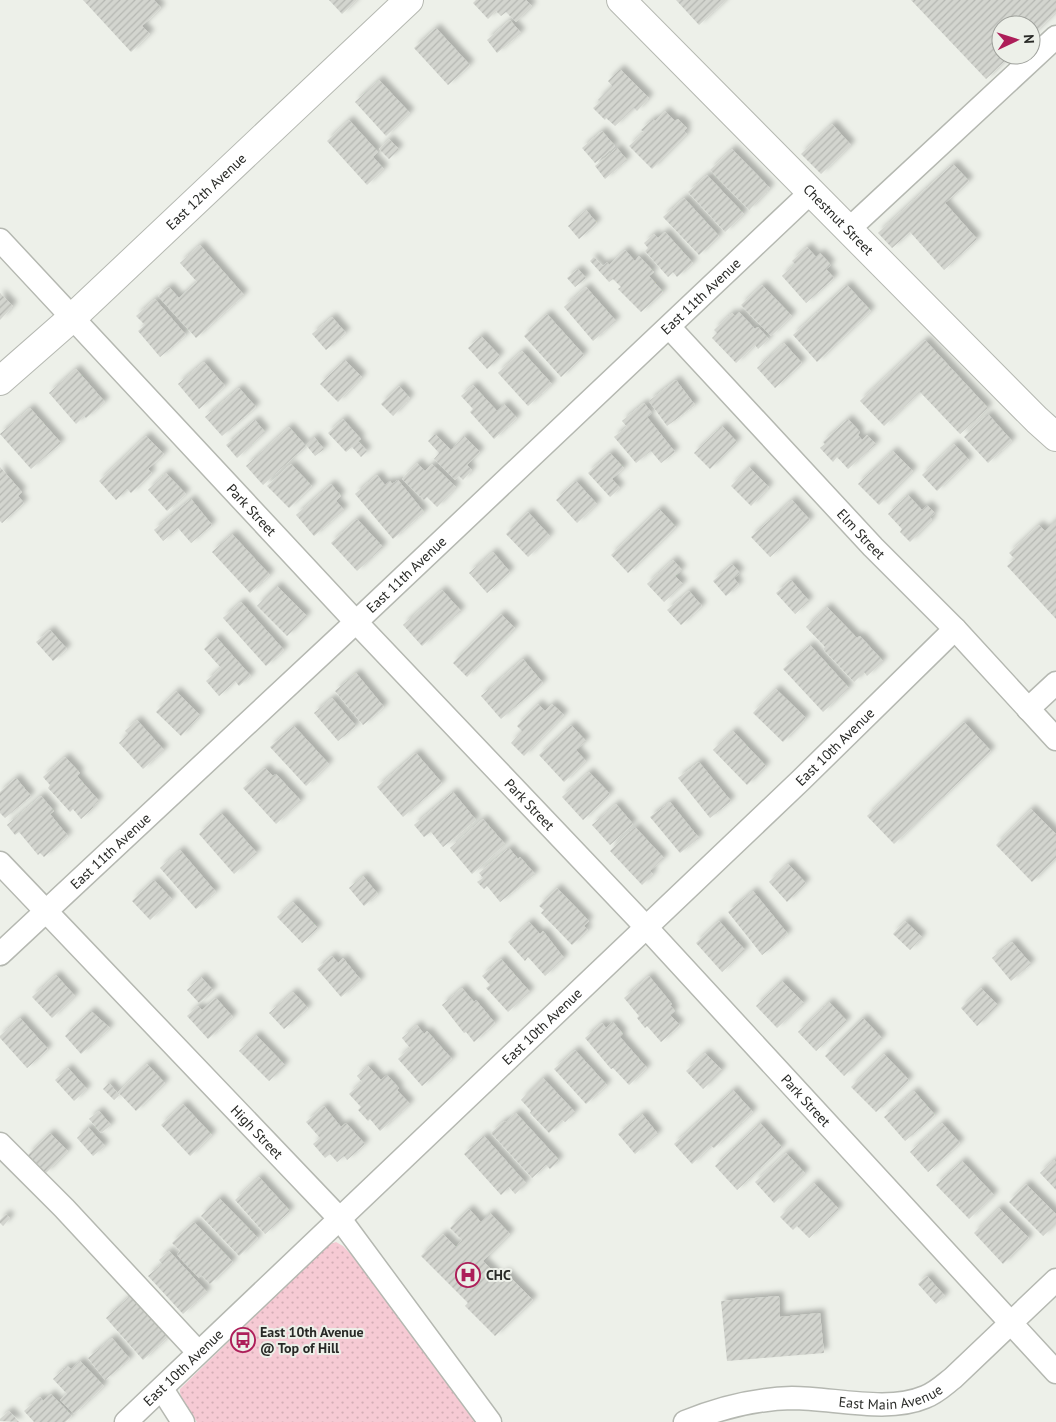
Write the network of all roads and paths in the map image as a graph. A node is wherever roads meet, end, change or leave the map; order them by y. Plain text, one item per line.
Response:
1 (409, 0) edge
2 (621, 0) edge
3 (1056, 37) edge
4 (811, 192) junction
5 (848, 230) junction
6 (0, 240) edge
7 (73, 317) junction
8 (670, 328) junction
9 (0, 381) edge
10 (1056, 437) edge
11 (356, 622) junction
12 (955, 629) junction
13 (1056, 683) edge
14 (1028, 709) junction
15 (1056, 739) edge
16 (0, 863) edge
17 (46, 912) junction
18 (646, 927) junction
19 (0, 954) edge
20 (0, 1144) edge
21 (340, 1219) junction
22 (1056, 1280) edge
23 (1012, 1323) junction
24 (198, 1352) junction
25 (1056, 1372) edge
26 (162, 1389) junction
27 (126, 1422) edge
28 (183, 1422) edge
29 (490, 1422) edge
30 (685, 1422) edge

1 - 7 street, East 12th Avenue
2 - 4 street, Chestnut Street
3 - 5 street
4 - 5 street, Chestnut Street
4 - 8 street, East 11th Avenue
5 - 10 street, Chestnut Street
6 - 7 street, Park Street
7 - 9 street, East 12th Avenue
7 - 11 street, Park Street
8 - 11 street, East 11th Avenue
8 - 12 street, Elm Street
11 - 17 street, East 11th Avenue
11 - 18 street, Park Street
12 - 14 street, Elm Street
12 - 18 street, East 10th Avenue
13 - 14 street
14 - 15 street, Elm Street
16 - 17 street, High Street
17 - 19 street, East 11th Avenue
17 - 21 street, High Street
18 - 21 street, East 10th Avenue
18 - 23 street, Park Street
20 - 24 street
21 - 24 street, East 10th Avenue
21 - 29 street, High Street
22 - 23 street, East Main Avenue
23 - 25 street, Park Street
23 - 30 street, East Main Avenue
24 - 26 street, East 10th Avenue
26 - 27 street, East 10th Avenue
26 - 28 street

